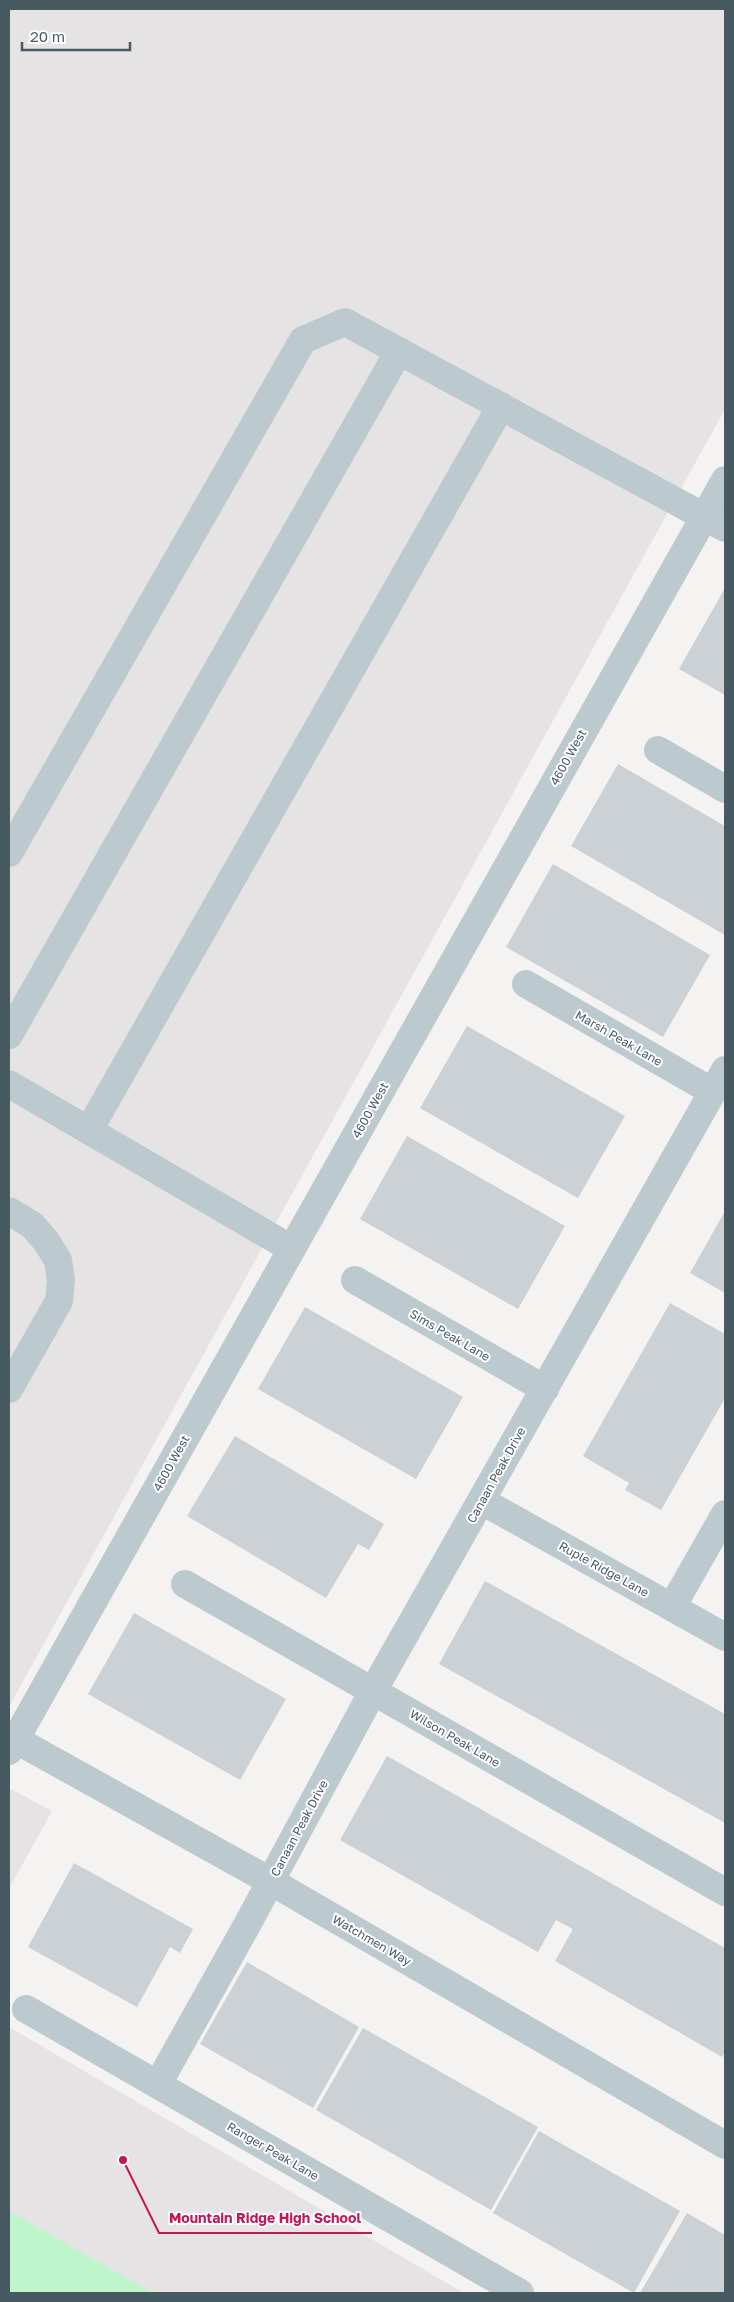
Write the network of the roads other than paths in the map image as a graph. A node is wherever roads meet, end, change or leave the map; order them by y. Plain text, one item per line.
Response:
1 (399, 352) junction
2 (501, 406) junction
3 (725, 480) edge
4 (715, 522) edge
5 (658, 750) dead end
6 (725, 789) edge
7 (9, 853) edge
8 (526, 984) dead end
9 (9, 1035) edge
10 (719, 1081) edge
11 (9, 1084) edge
12 (89, 1130) junction
13 (9, 1211) edge
14 (292, 1249) junction
15 (355, 1280) dead end
16 (9, 1389) edge
17 (544, 1389) junction
18 (482, 1501) junction
19 (725, 1514) edge
20 (185, 1584) dead end
21 (672, 1607) junction
22 (725, 1637) edge
23 (373, 1691) junction
24 (11, 1742) edge
25 (270, 1881) junction
26 (725, 1892) edge
27 (26, 2009) dead end
28 (158, 2084) junction
29 (725, 2145) edge
30 (520, 2293) edge

1 - 2 street
1 - 7 street
1 - 9 street
2 - 4 street
2 - 12 street
3 - 4 street, 4600 West
4 - 14 street, 4600 West
5 - 6 street
8 - 10 street, Marsh Peak Lane
10 - 17 street, Canaan Peak Drive
11 - 12 street
12 - 14 street
13 - 16 street
14 - 24 street, 4600 West
15 - 17 street, Sims Peak Lane
17 - 18 street, Canaan Peak Drive
18 - 21 street, Ruple Ridge Lane
18 - 23 street, Canaan Peak Drive
19 - 21 street
20 - 23 street, Wilson Peak Lane
21 - 22 street, Ruple Ridge Lane
23 - 25 street, Canaan Peak Drive
23 - 26 street, Wilson Peak Lane
24 - 25 street, Watchmen Way
25 - 28 street, Canaan Peak Drive
25 - 29 street, Watchmen Way
27 - 28 street, Ranger Peak Lane
28 - 30 street, Ranger Peak Lane

